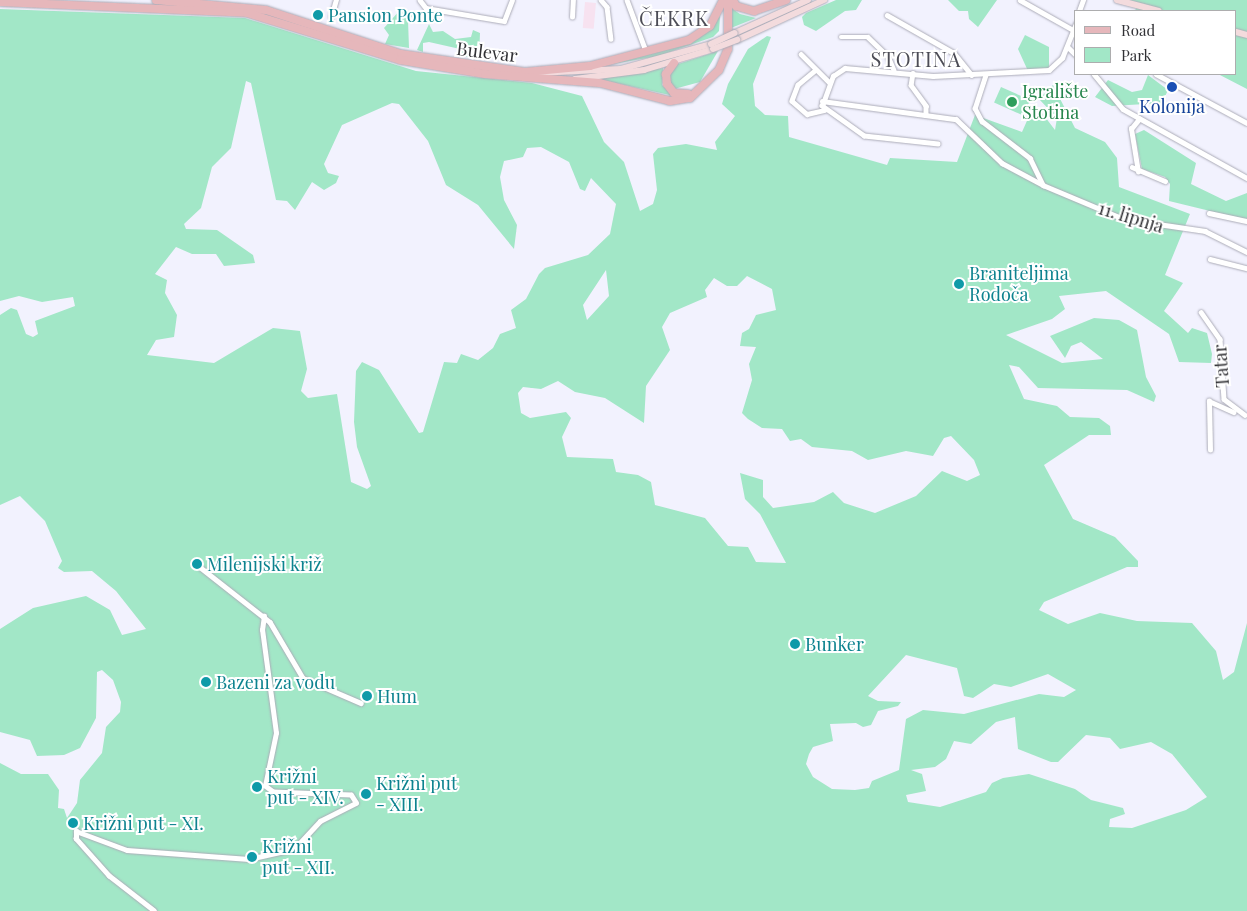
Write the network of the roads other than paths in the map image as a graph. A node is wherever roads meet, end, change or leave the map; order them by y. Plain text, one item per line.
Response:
1 (156, 0) edge
2 (336, 0) edge
3 (420, 0) edge
4 (512, 0) edge
5 (573, 0) edge
6 (601, 0) edge
7 (627, 0) edge
8 (723, 0) edge
9 (728, 0) edge
10 (733, 0) edge
11 (786, 0) edge
12 (808, 0) edge
13 (824, 0) edge
14 (1020, 0) edge
15 (1117, 0) edge
16 (0, 2) edge
17 (1155, 10) edge
18 (888, 15) dead end
19 (331, 17) dead end
20 (572, 17) dead end
21 (1074, 29) edge
22 (1074, 32) edge
23 (736, 37) junction
24 (841, 37) dead end
25 (611, 38) dead end
26 (712, 47) junction
27 (1068, 47) junction
28 (646, 51) junction
29 (1074, 53) edge
30 (801, 54) dead end
31 (674, 63) junction
32 (816, 70) junction
33 (894, 70) junction
34 (525, 72) junction
35 (913, 73) junction
36 (972, 75) junction
37 (986, 75) junction
38 (1095, 75) edge
39 (1158, 75) edge
40 (571, 79) junction
41 (829, 82) junction
42 (697, 92) junction
43 (822, 101) junction
44 (825, 110) junction
45 (926, 115) junction
46 (1139, 119) junction
47 (1247, 123) edge
48 (938, 144) dead end
49 (1132, 167) dead end
50 (1138, 172) junction
51 (1247, 178) edge
52 (1165, 181) dead end
53 (1043, 185) junction
54 (1209, 213) dead end
55 (1247, 221) edge
56 (1247, 252) edge
57 (1210, 259) dead end
58 (1247, 268) edge
59 (1201, 312) dead end
60 (1246, 415) edge
61 (1210, 450) dead end
62 (200, 567) dead end
63 (264, 616) junction
64 (362, 703) dead end
65 (154, 911) edge

1 - 34 main road, Bulevar
2 - 19 street
3 - 4 street
5 - 20 street
6 - 25 street
7 - 28 street
8 - 28 main road
9 - 42 main road
10 - 11 main road
12 - 23 main road, Bulevar
13 - 23 main road
14 - 21 street
15 - 17 main road
16 - 40 main road
18 - 36 street
22 - 27 street
23 - 26 main road, Bulevar, bridge
24 - 33 street
26 - 31 main road
26 - 34 main road, Bulevar
27 - 29 street
27 - 37 street
28 - 34 main road
30 - 32 street
31 - 40 main road
31 - 42 main road
32 - 41 street
32 - 44 street
33 - 35 street
33 - 41 street
35 - 36 street
35 - 45 street
36 - 37 street
37 - 53 street
38 - 46 street
39 - 47 street
40 - 42 main road
41 - 43 street
43 - 44 street
43 - 45 street, 11. lipnja
44 - 48 street
45 - 53 street, 11. lipnja
46 - 50 street
46 - 51 street
49 - 50 street
50 - 52 street
53 - 56 street, 11. lipnja
54 - 55 street
57 - 58 street
59 - 60 street, Tatar
60 - 61 street, Tatar
62 - 63 street
63 - 64 street
63 - 65 street

